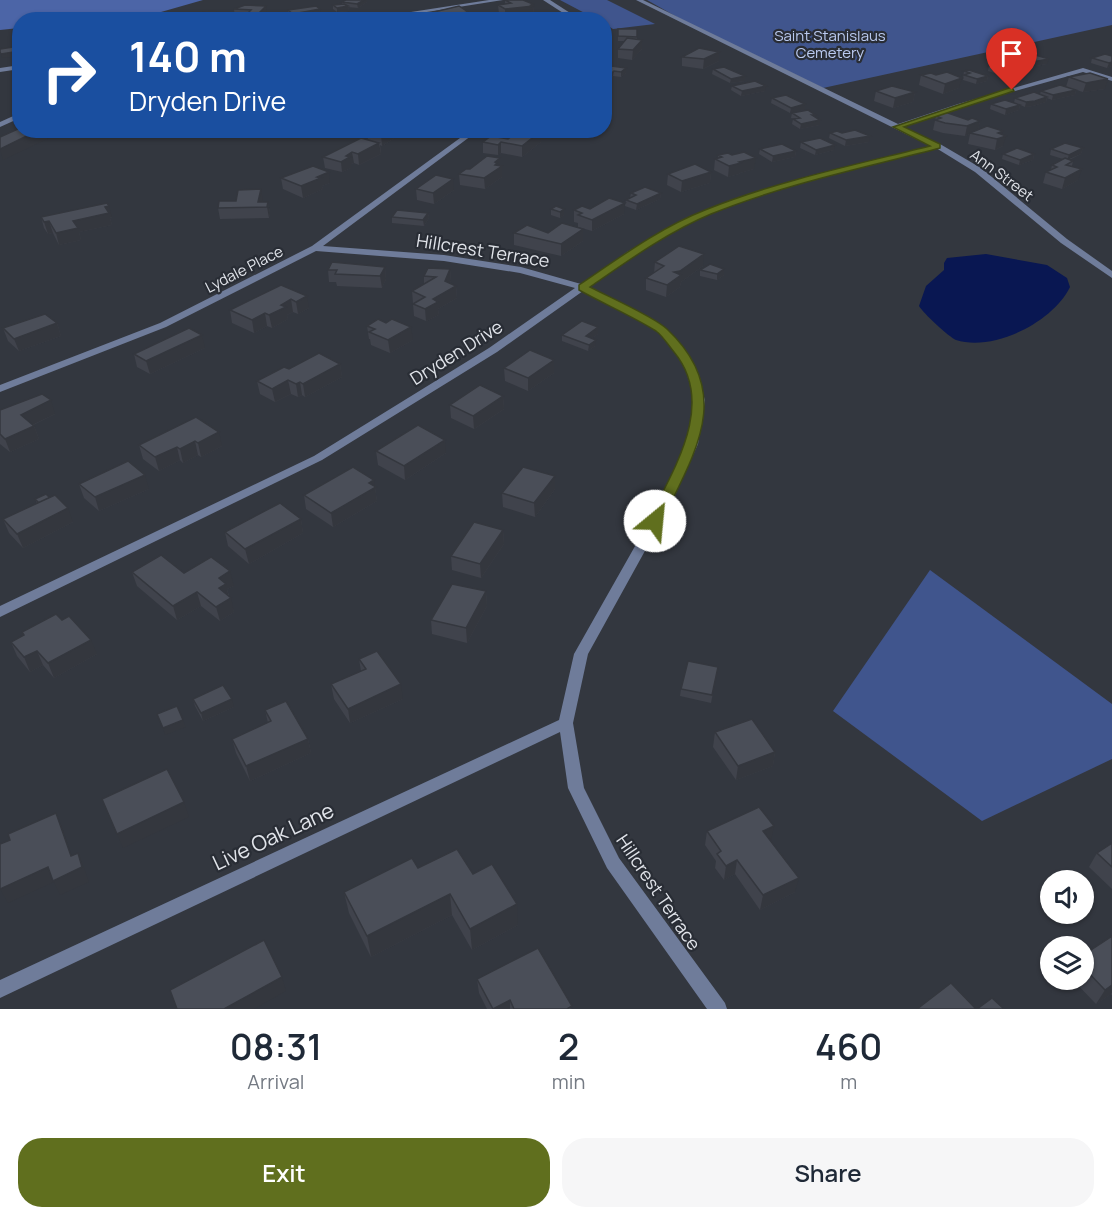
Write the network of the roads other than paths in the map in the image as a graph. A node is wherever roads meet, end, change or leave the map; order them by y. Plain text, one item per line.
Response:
1 (500, 0) edge
2 (546, 0) edge
3 (639, 0) edge
4 (417, 12) edge
5 (566, 12) edge
6 (1112, 79) edge
7 (897, 127) junction
8 (465, 138) edge
9 (937, 146) junction
10 (315, 248) junction
11 (1112, 275) edge
12 (583, 288) junction
13 (0, 389) edge
14 (0, 612) edge
15 (566, 723) junction
16 (0, 989) edge
17 (718, 1009) edge

1 - 4 street
2 - 5 street
3 - 7 street, Ann Street
6 - 7 street
7 - 9 street, Ann Street
8 - 10 street, Lydale Place
9 - 11 street, Ann Street
9 - 12 street, Dryden Drive
10 - 12 street, Hillcrest Terrace
10 - 13 street, Lydale Place
12 - 14 street, Dryden Drive
12 - 15 street, Hillcrest Terrace
15 - 16 street, Live Oak Lane
15 - 17 street, Hillcrest Terrace

